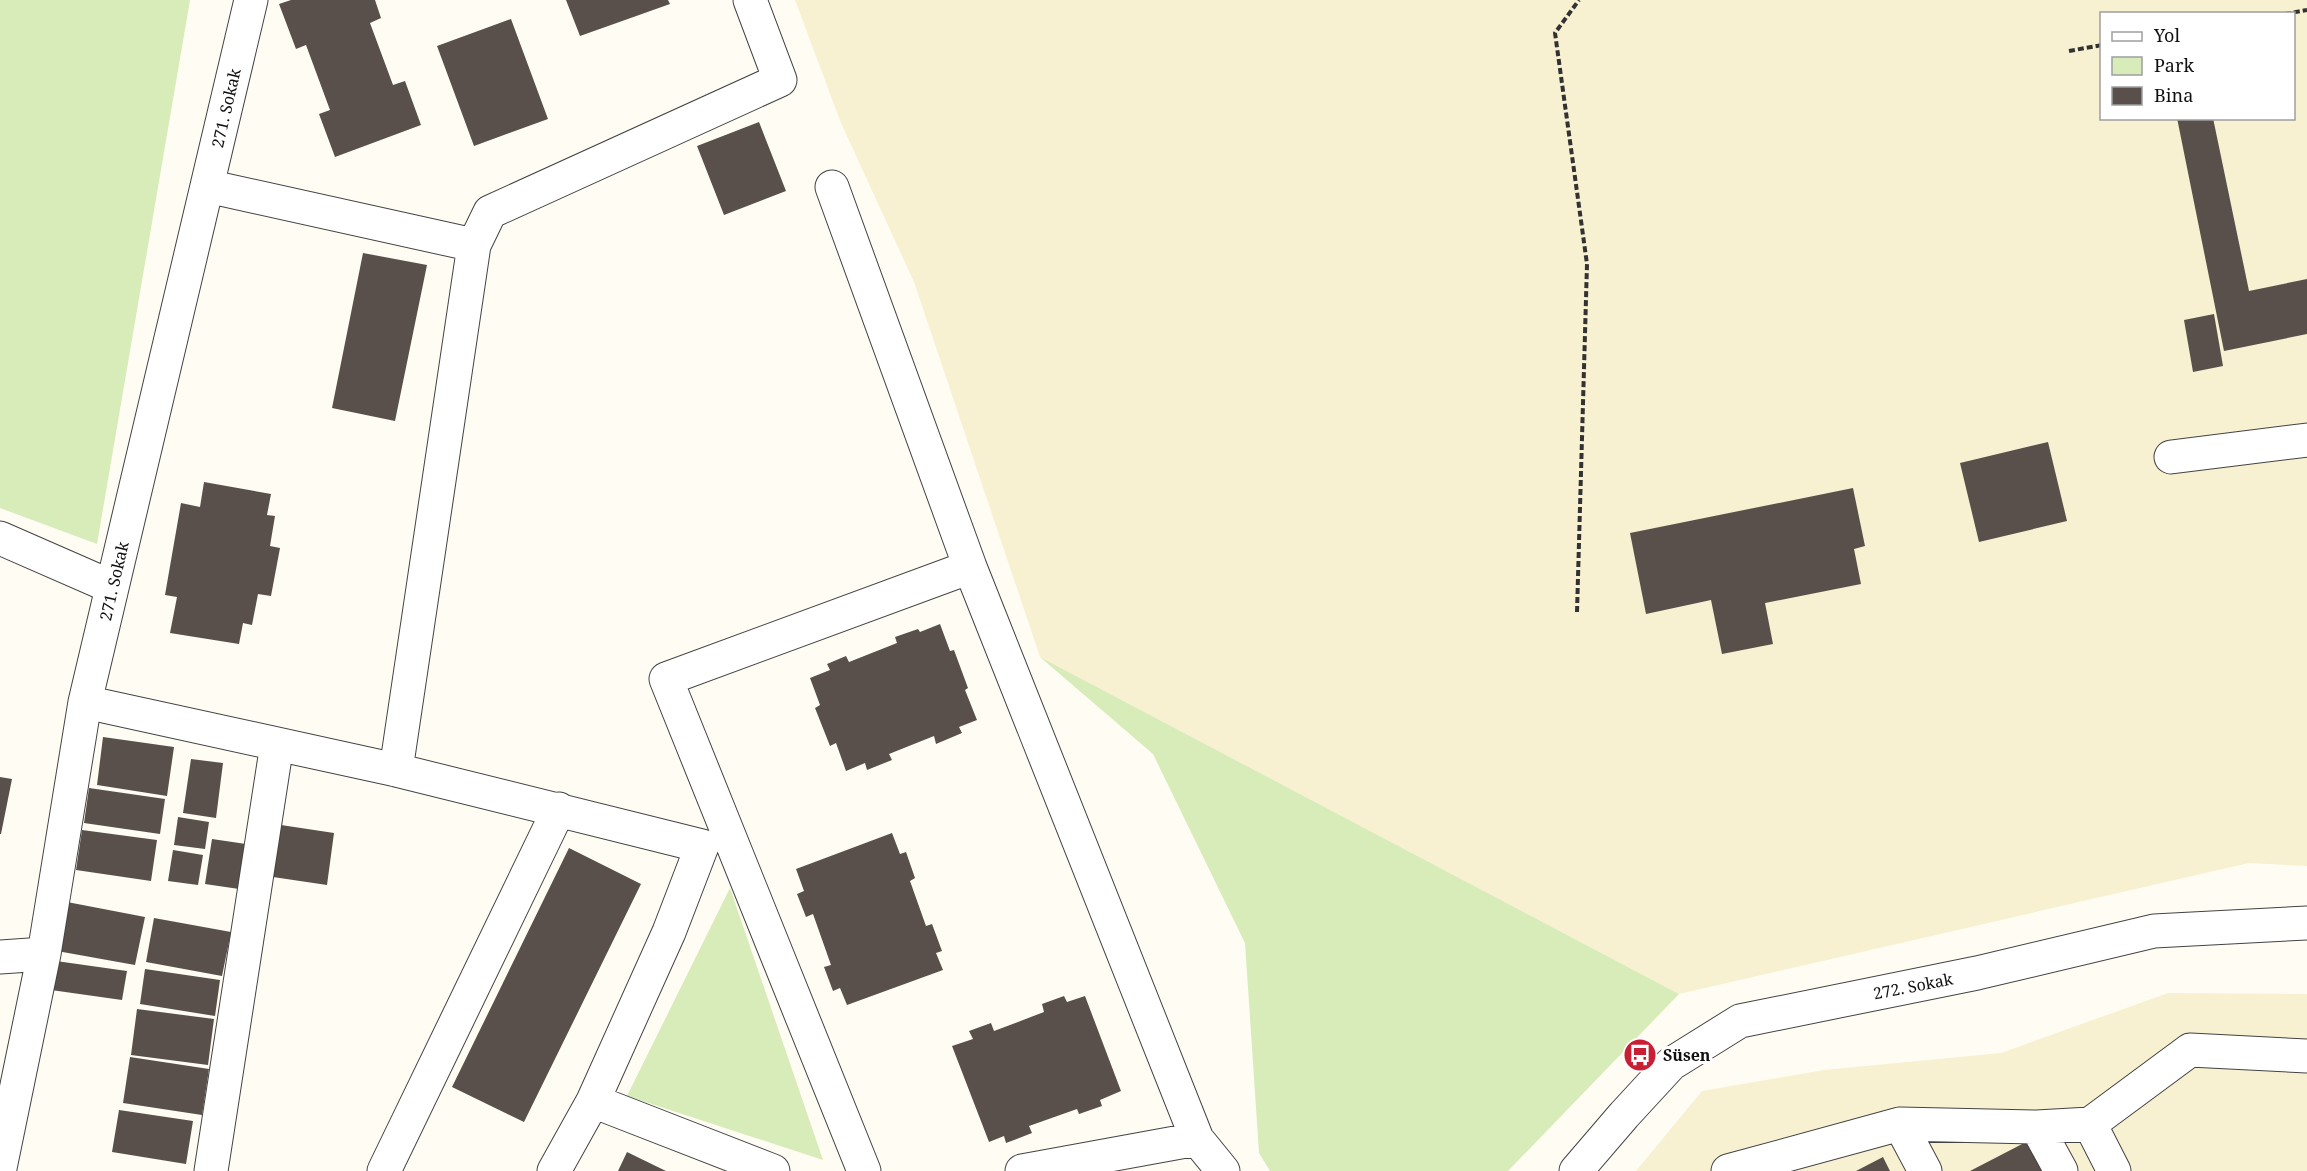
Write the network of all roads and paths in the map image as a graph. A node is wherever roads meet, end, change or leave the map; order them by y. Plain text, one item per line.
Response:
1 (251, 0) edge
2 (750, 0) edge
3 (1579, 0) edge
4 (2100, 45) edge
5 (2068, 51) dead end
6 (207, 186) junction
7 (832, 187) dead end
8 (474, 245) junction
9 (2307, 440) edge
10 (2171, 457) dead end
11 (0, 538) edge
12 (970, 567) junction
13 (112, 587) junction
14 (1577, 612) dead end
15 (85, 702) junction
16 (277, 744) junction
17 (396, 770) junction
18 (559, 810) junction
19 (716, 842) junction
20 (2307, 923) edge
21 (44, 954) junction
22 (0, 957) edge
23 (2307, 1056) edge
24 (593, 1101) junction
25 (1900, 1124) junction
26 (2090, 1124) junction
27 (2037, 1127) junction
28 (1197, 1139) junction
29 (1771, 1165) edge
30 (0, 1168) edge
31 (211, 1171) edge
32 (384, 1171) edge
33 (554, 1171) edge
34 (773, 1171) edge
35 (864, 1171) edge
36 (1022, 1171) edge
37 (1222, 1171) edge
38 (1576, 1171) edge
39 (1728, 1171) edge
40 (1925, 1171) edge
41 (2061, 1171) edge
42 (2114, 1171) edge

1 - 6 street, 271. Sokak
2 - 8 street
3 - 14 path
4 - 5 path
6 - 8 street
6 - 13 street, 271. Sokak
7 - 12 street
8 - 17 street
9 - 10 street
11 - 13 street
12 - 19 street
12 - 28 street
13 - 15 street, 271. Sokak
15 - 16 street
15 - 21 street, 271. Sokak
16 - 17 street
16 - 31 street
17 - 18 street
18 - 19 street
18 - 32 street
19 - 24 street
19 - 35 street
20 - 38 street, 272. Sokak
21 - 22 street
21 - 30 street, 271. Sokak
23 - 26 street
24 - 33 street
24 - 34 street
25 - 27 street
25 - 29 street
25 - 40 street
26 - 27 street
26 - 42 street
27 - 41 street
28 - 36 street
28 - 37 street
29 - 39 street

